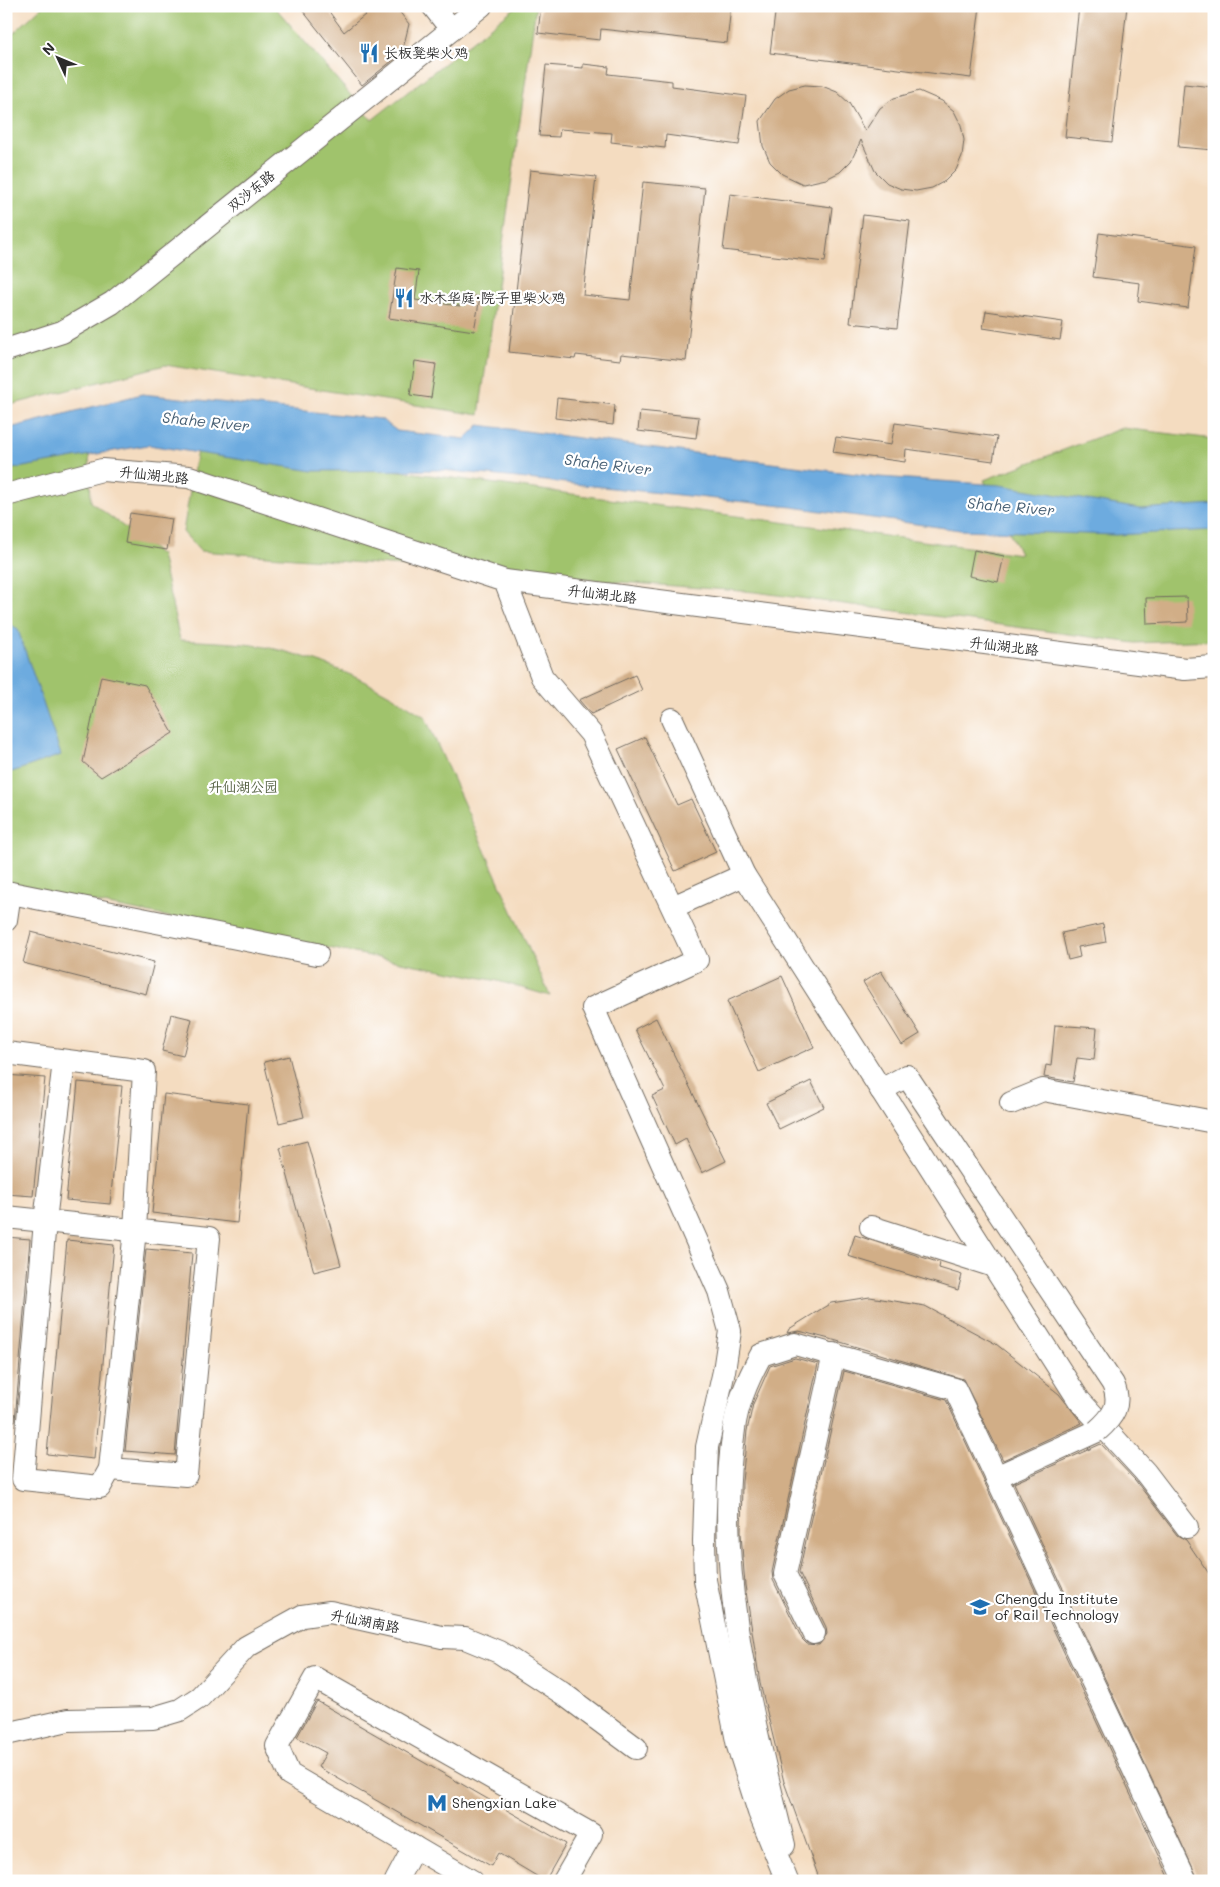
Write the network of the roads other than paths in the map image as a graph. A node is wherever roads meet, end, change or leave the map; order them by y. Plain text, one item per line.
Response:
1 (433, 6) edge
2 (481, 6) edge
3 (451, 29) junction
4 (6, 350) edge
5 (6, 495) edge
6 (506, 581) junction
7 (1214, 667) edge
8 (672, 719) dead end
9 (744, 875) junction
10 (8, 892) edge
11 (673, 907) junction
12 (6, 920) edge
13 (317, 954) dead end
14 (6, 1053) edge
15 (64, 1061) junction
16 (882, 1090) junction
17 (1011, 1103) dead end
18 (1214, 1122) edge
19 (6, 1217) edge
20 (45, 1221) junction
21 (871, 1227) dead end
22 (135, 1230) junction
23 (994, 1266) junction
24 (834, 1354) junction
25 (110, 1469) junction
26 (996, 1478) junction
27 (1187, 1527) dead end
28 (814, 1633) dead end
29 (6, 1734) edge
30 (636, 1748) dead end
31 (414, 1847) junction
32 (396, 1881) edge
33 (472, 1881) edge
34 (564, 1881) edge
35 (787, 1881) edge
36 (793, 1881) edge
37 (1186, 1881) edge

1 - 3 street
2 - 3 street, 双沙东路
3 - 4 street, 双沙东路
5 - 6 street, 升仙湖北路
6 - 7 street, 升仙湖北路
6 - 11 street
8 - 9 street
9 - 11 street
9 - 16 street
10 - 12 street
10 - 13 street
11 - 35 street
14 - 15 street
15 - 20 street
15 - 22 street
16 - 23 street
16 - 26 street, bridge
17 - 18 street
19 - 20 street
20 - 22 street
20 - 25 street
21 - 23 street
22 - 25 street
22 - 25 street
23 - 27 street
24 - 26 street
24 - 28 street
24 - 36 street
26 - 37 street
29 - 30 street, 升仙湖南路
31 - 32 street
31 - 33 street
31 - 34 street

